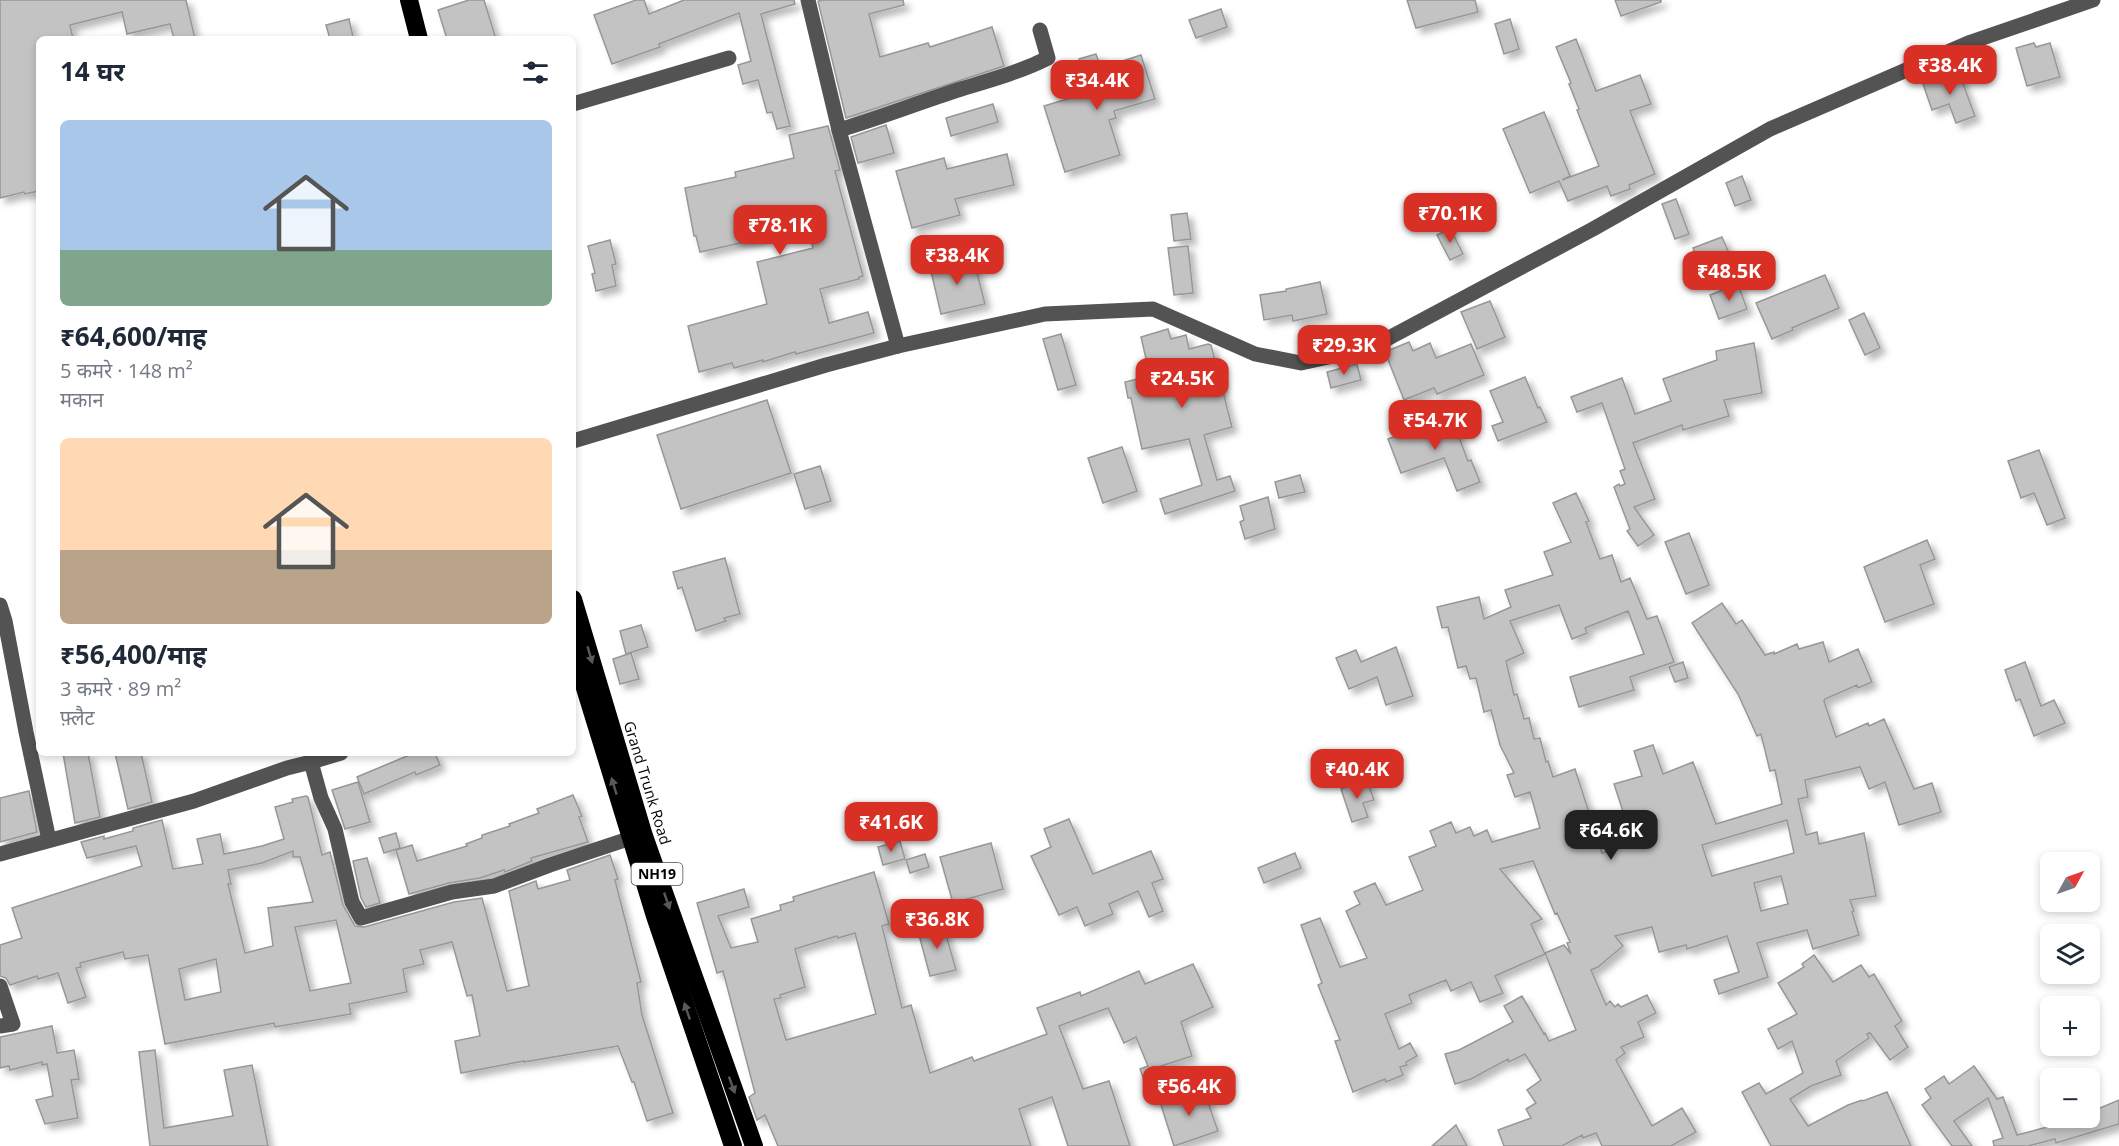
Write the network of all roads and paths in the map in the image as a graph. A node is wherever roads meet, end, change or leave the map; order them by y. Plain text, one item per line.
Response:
1 (410, 0) edge
2 (808, 0) edge
3 (2094, 0) edge
4 (1040, 30) dead end
5 (418, 36) edge
6 (729, 58) dead end
7 (576, 103) edge
8 (838, 130) junction
9 (898, 346) junction
10 (576, 440) edge
11 (0, 605) edge
12 (576, 609) edge
13 (576, 670) edge
14 (331, 756) edge
15 (311, 762) junction
16 (631, 838) junction
17 (49, 840) junction
18 (0, 854) edge
19 (0, 986) edge
20 (0, 1026) edge
21 (733, 1146) edge
22 (754, 1146) edge

1 - 5 highway
2 - 8 street
3 - 9 street
4 - 8 street
6 - 7 street
8 - 9 street
9 - 10 street
11 - 17 street
12 -> 22 highway, Grand Trunk Road / NH19
16 -> 13 highway, NH19
14 - 15 street
15 - 16 street
15 - 17 street
21 -> 16 highway, NH19
17 - 18 street
19 - 20 street

